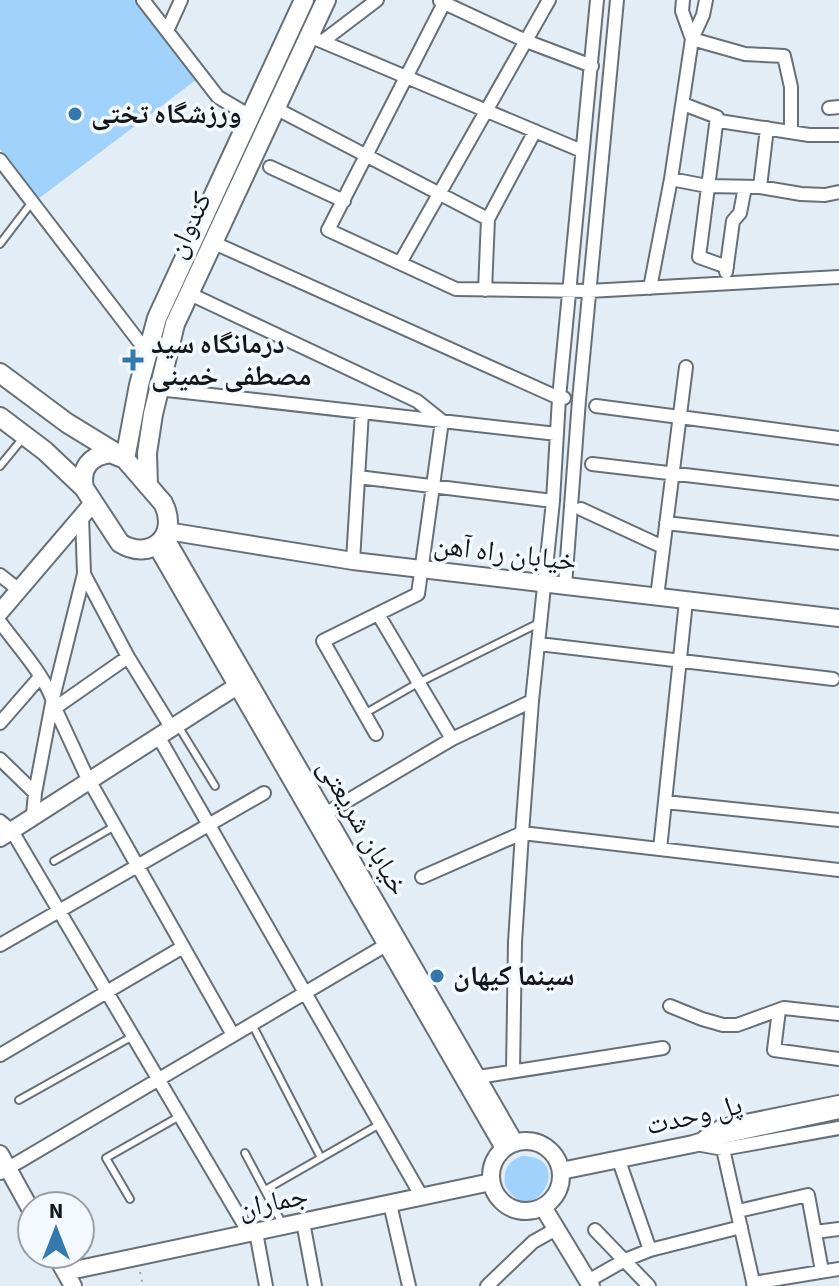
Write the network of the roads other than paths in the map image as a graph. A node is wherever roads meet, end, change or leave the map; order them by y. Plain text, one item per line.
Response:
1 (143, 0) edge
2 (181, 0) edge
3 (304, 0) edge
4 (326, 0) edge
5 (377, 0) edge
6 (549, 0) edge
7 (597, 0) edge
8 (617, 0) edge
9 (683, 0) edge
10 (706, 0) edge
11 (441, 2) edge
12 (167, 31) junction
13 (316, 38) junction
14 (692, 39) junction
15 (526, 41) junction
16 (592, 66) junction
17 (407, 77) junction
18 (683, 104) junction
19 (254, 108) junction
20 (275, 108) junction
21 (486, 111) junction
22 (717, 117) junction
23 (767, 128) junction
24 (535, 131) junction
25 (791, 132) junction
26 (839, 135) edge
27 (582, 151) junction
28 (367, 155) junction
29 (0, 160) edge
30 (270, 167) dead end
31 (671, 179) junction
32 (707, 186) junction
33 (745, 187) junction
34 (760, 187) junction
35 (839, 192) edge
36 (439, 193) junction
37 (344, 201) junction
38 (32, 202) junction
39 (488, 219) junction
40 (212, 242) junction
41 (0, 244) edge
42 (400, 263) junction
43 (727, 267) junction
44 (839, 277) edge
45 (725, 283) junction
46 (650, 288) junction
47 (485, 290) junction
48 (589, 291) junction
49 (570, 292) junction
50 (188, 293) junction
51 (147, 352) junction
52 (686, 367) dead end
53 (0, 373) edge
54 (158, 389) junction
55 (559, 398) junction
56 (579, 400) junction
57 (596, 406) dead end
58 (362, 412) junction
59 (0, 417) edge
60 (680, 417) junction
61 (442, 421) junction
62 (557, 434) junction
63 (25, 435) junction
64 (839, 438) edge
65 (122, 457) junction
66 (592, 464) dead end
67 (0, 466) edge
68 (673, 474) junction
69 (358, 477) junction
70 (148, 486) junction
71 (433, 486) junction
72 (839, 493) edge
73 (553, 501) junction
74 (86, 502) junction
75 (581, 509) dead end
76 (666, 523) junction
77 (162, 538) junction
78 (839, 543) edge
79 (663, 547) junction
80 (353, 561) junction
81 (421, 569) junction
82 (84, 574) junction
83 (0, 575) edge
84 (545, 584) junction
85 (565, 586) junction
86 (19, 590) junction
87 (657, 597) junction
88 (686, 601) junction
89 (0, 612) edge
90 (378, 614) junction
91 (839, 618) edge
92 (0, 622) edge
93 (541, 622) junction
94 (539, 644) junction
95 (128, 657) junction
96 (680, 662) junction
97 (40, 677) junction
98 (833, 679) dead end
99 (418, 683) junction
100 (237, 686) junction
101 (532, 701) junction
102 (54, 703) junction
103 (364, 714) junction
104 (0, 723) edge
105 (168, 729) junction
106 (376, 734) dead end
107 (452, 739) junction
108 (0, 759) edge
109 (87, 778) junction
110 (215, 786) dead end
111 (35, 793) junction
112 (264, 793) dead end
113 (665, 802) junction
114 (325, 814) junction
115 (33, 815) junction
116 (839, 820) edge
117 (208, 825) junction
118 (115, 826) junction
119 (4, 830) edge
120 (522, 833) junction
121 (660, 849) junction
122 (54, 861) dead end
123 (137, 866) junction
124 (839, 870) edge
125 (422, 877) dead end
126 (59, 911) junction
127 (0, 945) edge
128 (386, 945) junction
129 (183, 947) junction
130 (107, 992) junction
131 (305, 993) junction
132 (670, 1006) dead end
133 (779, 1010) junction
134 (839, 1014) edge
135 (252, 1024) junction
136 (233, 1035) junction
137 (133, 1036) junction
138 (663, 1048) dead end
139 (0, 1055) edge
140 (839, 1059) edge
141 (513, 1071) junction
142 (478, 1077) junction
143 (158, 1079) junction
144 (19, 1100) dead end
145 (839, 1102) edge
146 (839, 1110) edge
147 (180, 1116) junction
148 (380, 1124) junction
149 (839, 1128) edge
150 (693, 1144) junction
151 (510, 1146) junction
152 (723, 1149) junction
153 (245, 1153) dead end
154 (321, 1158) junction
155 (618, 1158) junction
156 (3, 1165) edge
157 (561, 1171) junction
158 (491, 1182) junction
159 (18, 1190) edge
160 (265, 1190) junction
161 (422, 1197) junction
162 (130, 1199) dead end
163 (390, 1204) junction
164 (543, 1207) junction
165 (738, 1211) junction
166 (303, 1222) junction
167 (283, 1226) junction
168 (741, 1227) junction
169 (556, 1229) junction
170 (839, 1229) edge
171 (595, 1230) dead end
172 (815, 1232) junction
173 (252, 1233) junction
174 (650, 1250) junction
175 (625, 1260) junction
176 (839, 1269) edge
177 (822, 1271) junction
178 (69, 1279) edge
179 (587, 1284) edge
180 (753, 1284) edge
181 (266, 1286) edge
182 (315, 1286) edge
183 (409, 1286) edge
184 (487, 1286) edge
185 (649, 1286) edge

1 - 12 street
2 - 12 street
3 - 19 main road, کندوان
4 - 13 main road, کندوان
5 - 13 street
6 - 15 street
7 - 16 street
8 - 48 street
9 - 14 street
10 - 14 street
11 - 15 street
11 - 17 street
12 - 19 street
13 - 17 street
13 - 20 main road, کندوان
14 - 18 street
14 - 25 street
15 - 16 street
15 - 21 street
16 - 27 street
17 - 21 street
17 - 28 street
18 - 22 street
18 - 31 street
19 - 20 main road
19 - 51 main road, کندوان
20 - 28 street
20 - 40 main road, کندوان
21 - 24 street
21 - 36 street
22 - 23 street
22 - 32 street
23 - 25 street
23 - 34 street
24 - 27 street
24 - 39 street
25 - 26 street
27 - 49 street
28 - 36 street
28 - 37 street
29 - 38 street
30 - 37 street
31 - 32 street
31 - 46 street
32 - 33 street
32 - 43 street
33 - 34 street
33 - 43 street
34 - 35 street
36 - 39 street
36 - 42 street
37 - 42 street
38 - 41 lane
38 - 51 street
39 - 47 street
40 - 50 main road, کندوان
40 - 55 street
42 - 47 street
43 - 45 street
44 - 45 street
45 - 46 street
46 - 48 street
47 - 49 street
48 - 49 street
48 - 56 street
49 - 55 street
50 - 54 main road, کندوان
50 - 61 street
51 - 65 main road, کندوان
52 - 60 street
53 - 65 main road
54 - 58 street
54 - 70 main road, کندوان
55 - 56 street
55 - 62 street
56 - 85 street
57 - 60 street
58 - 61 street
58 - 69 street
59 - 63 main road
60 - 64 street
60 - 68 street
61 - 62 street
61 - 71 street
62 - 73 street
63 - 67 lane
63 - 74 main road
65 - 70 main road
65 - 74 main road
66 - 68 street
68 - 72 street
68 - 76 street
69 - 71 street
69 - 80 street
70 - 77 main road
71 - 73 street
71 - 81 street
73 - 84 street
74 - 77 main road
74 - 82 street
74 - 86 street
75 - 79 street
76 - 78 street
76 - 79 street
77 - 80 street, خیابان راه آهن
77 - 100 street, خیابان شریعتی
77 - 114 street, خیابان شریعتی
79 - 87 street
80 - 81 street, خیابان راه آهن
81 - 84 street, خیابان راه آهن
81 - 90 street
82 - 95 street
82 - 102 street
83 - 86 street
84 - 85 street, خیابان راه آهن
84 - 93 street
85 - 87 street, خیابان راه آهن
86 - 89 street
87 - 88 street, خیابان راه آهن
88 - 91 street, خیابان راه آهن
88 - 96 street
90 - 99 street
90 - 103 street
92 - 97 street
93 - 94 street
93 - 99 lane
94 - 96 street
94 - 101 street
95 - 102 street
95 - 105 street
96 - 98 street
96 - 113 street
97 - 102 street
97 - 104 street
99 - 103 lane
99 - 107 street
100 - 105 street
100 - 128 street, خیابان شریعتی
101 - 107 street
101 - 120 street
102 - 109 street
102 - 111 street
103 - 106 street
105 - 109 street
105 - 110 lane
105 - 117 street
107 - 114 street
108 - 111 street
109 - 115 street
109 - 118 street
111 - 115 street
112 - 117 street
113 - 116 street
113 - 121 street
114 - 142 street, خیابان شریعتی
115 - 119 street
117 - 123 street
117 - 131 street
118 - 122 lane
118 - 123 street
119 - 126 street
120 - 121 street
120 - 125 street
120 - 141 street
121 - 124 street
123 - 126 street
123 - 129 street
126 - 127 street
126 - 130 street
128 - 131 street
128 - 151 street, خیابان شریعتی
129 - 130 street
129 - 136 street
130 - 137 street
130 - 139 street
131 - 135 street
131 - 148 street
132 - 133 street
133 - 134 street
133 - 140 street
135 - 136 street
135 - 154 lane
136 - 143 street
137 - 143 street
137 - 144 lane
138 - 141 street
141 - 142 street
142 - 151 street, خیابان شریعتی
143 - 147 street
143 - 156 street
145 - 150 street
146 - 150 street, پل وحدت
147 - 162 lane
147 - 173 street
148 - 154 lane
148 - 161 street
149 - 152 street
150 - 152 street
150 - 155 street, پل وحدت
151 - 157 street
151 - 158 street
152 - 165 street
153 - 160 lane
154 - 160 lane
155 - 157 street, پل وحدت
155 - 174 street
156 - 159 street
157 - 164 street
158 - 161 street, جماران
158 - 164 street
160 - 167 lane
161 - 163 street, جماران
163 - 166 street, جماران
163 - 183 street
164 - 169 street
165 - 168 street
165 - 172 street
166 - 167 street, جماران
166 - 182 street
167 - 173 street, جماران
168 - 174 street
168 - 180 street
169 - 179 street
169 - 184 street
170 - 172 street
171 - 175 street
172 - 177 street
173 - 178 street, جماران
173 - 181 street
174 - 175 street
175 - 179 street
175 - 185 street
176 - 177 street
177 - 180 street

